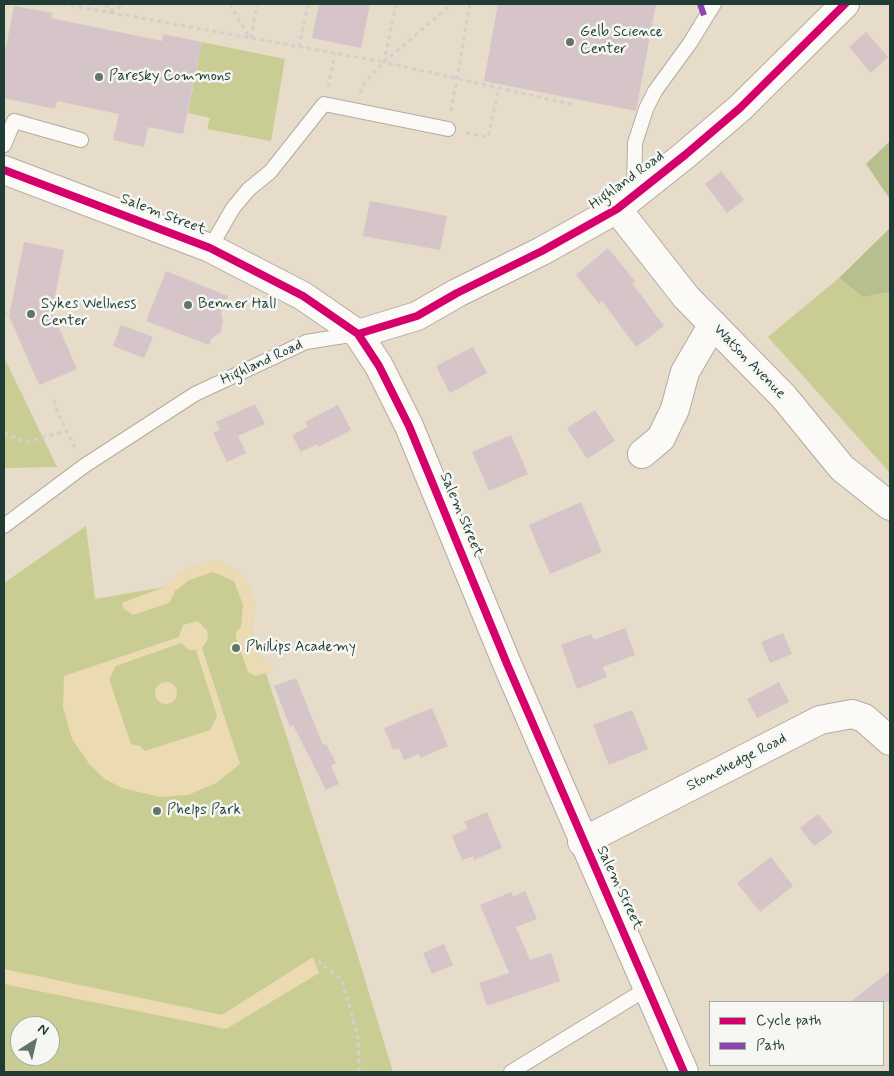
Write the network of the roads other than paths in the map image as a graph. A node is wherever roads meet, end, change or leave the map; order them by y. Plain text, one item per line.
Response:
1 (714, 4) edge
2 (845, 4) edge
3 (448, 129) road end
4 (81, 140) dead end
5 (4, 145) edge
6 (4, 170) edge
7 (625, 201) junction
8 (210, 248) junction
9 (713, 324) junction
10 (358, 334) junction
11 (642, 454) dead end
12 (890, 506) edge
13 (4, 526) edge
14 (890, 741) edge
15 (582, 842) junction
16 (648, 988) junction
17 (511, 1072) edge
18 (684, 1072) edge

1 - 7 lane
2 - 7 street, Highland Road
3 - 8 lane
4 - 5 lane
6 - 8 street, Salem Street
7 - 9 street, Watson Avenue
7 - 10 street, Highland Road
8 - 10 street, Salem Street
9 - 11 street
9 - 12 street, Watson Avenue
10 - 13 lane, Highland Road
10 - 15 street, Salem Street
14 - 15 street, Stonehedge Road
15 - 16 street, Salem Street
16 - 17 lane
16 - 18 street, Salem Street

